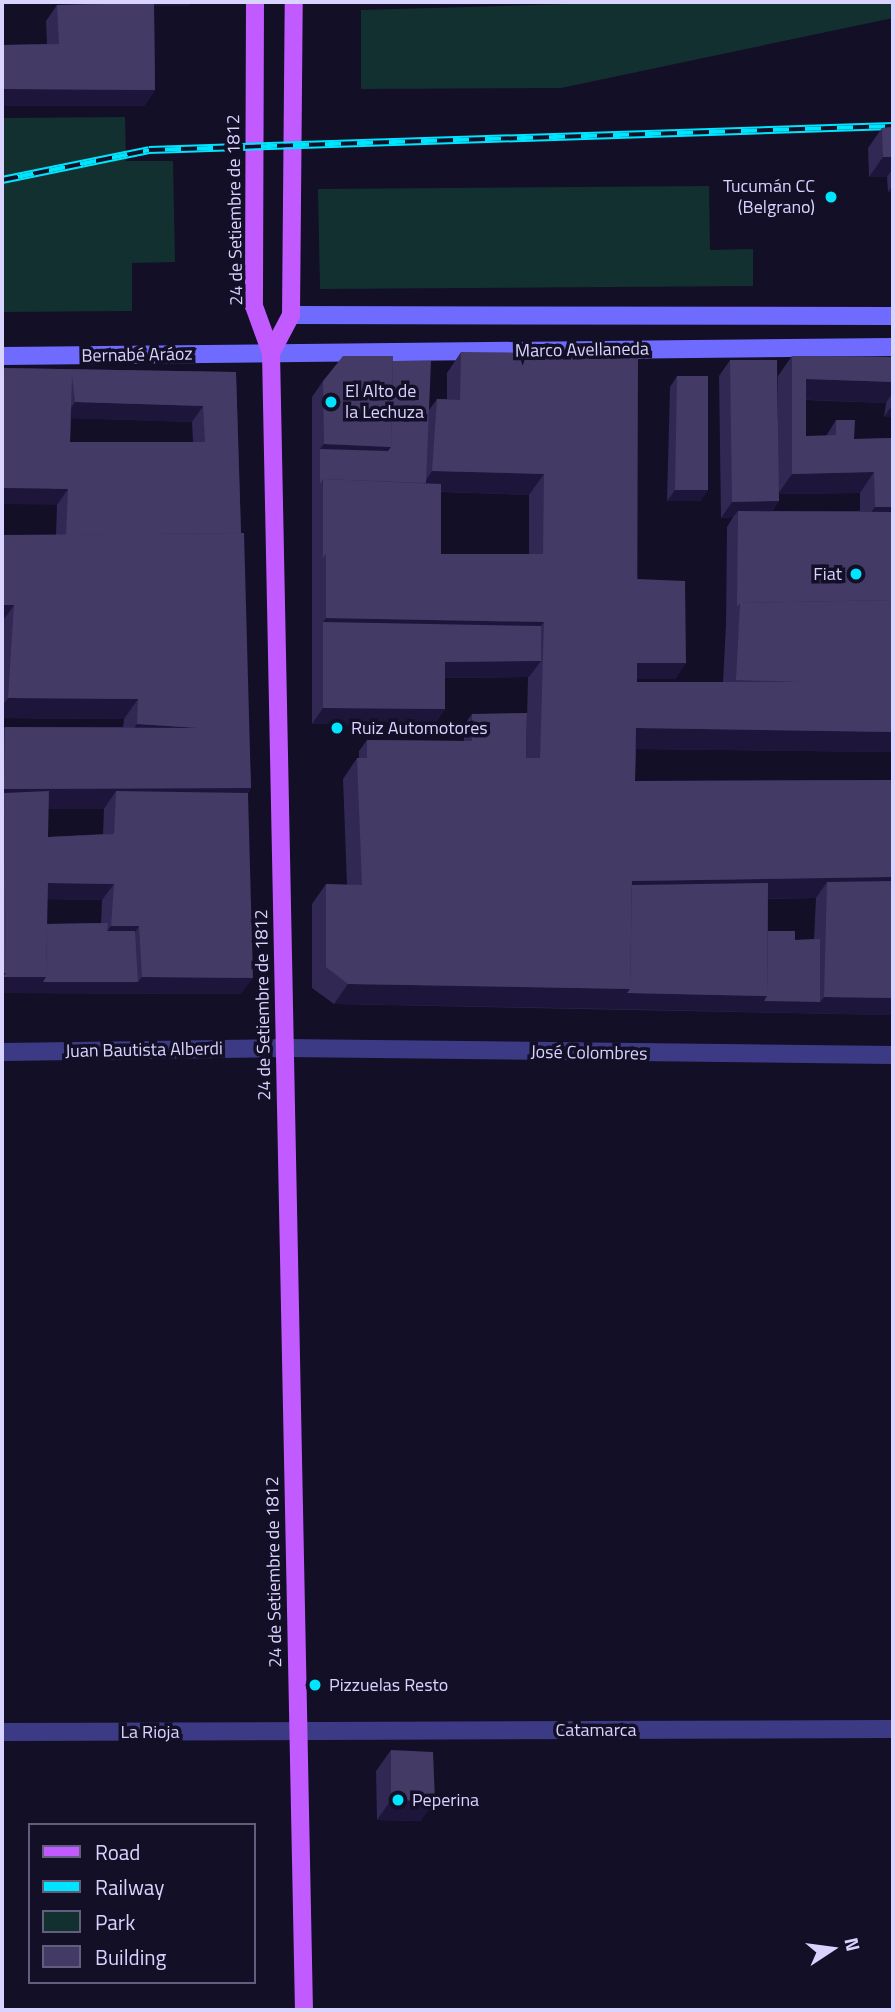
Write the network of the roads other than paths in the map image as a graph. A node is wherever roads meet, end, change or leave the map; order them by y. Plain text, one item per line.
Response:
1 (255, 2) edge
2 (294, 2) edge
3 (291, 315) junction
4 (893, 316) edge
5 (893, 347) edge
6 (271, 353) junction
7 (2, 356) edge
8 (285, 1048) junction
9 (2, 1052) edge
10 (893, 1055) edge
11 (893, 1729) edge
12 (2, 1732) edge
13 (298, 1732) junction
14 (304, 2010) edge

1 - 6 main road, 24 de Setiembre de 1812
2 - 3 main road
3 - 4 street, Marco Avellaneda
3 - 6 main road
5 - 6 street, Marco Avellaneda
6 - 7 street, Bernabé Aráoz
6 - 8 main road, 24 de Setiembre de 1812
8 - 9 street, Juan Bautista Alberdi
8 - 10 street, José Colombres
8 - 13 main road, 24 de Setiembre de 1812
11 - 13 street, Catamarca
12 - 13 street, La Rioja
13 - 14 main road, 24 de Setiembre de 1812

